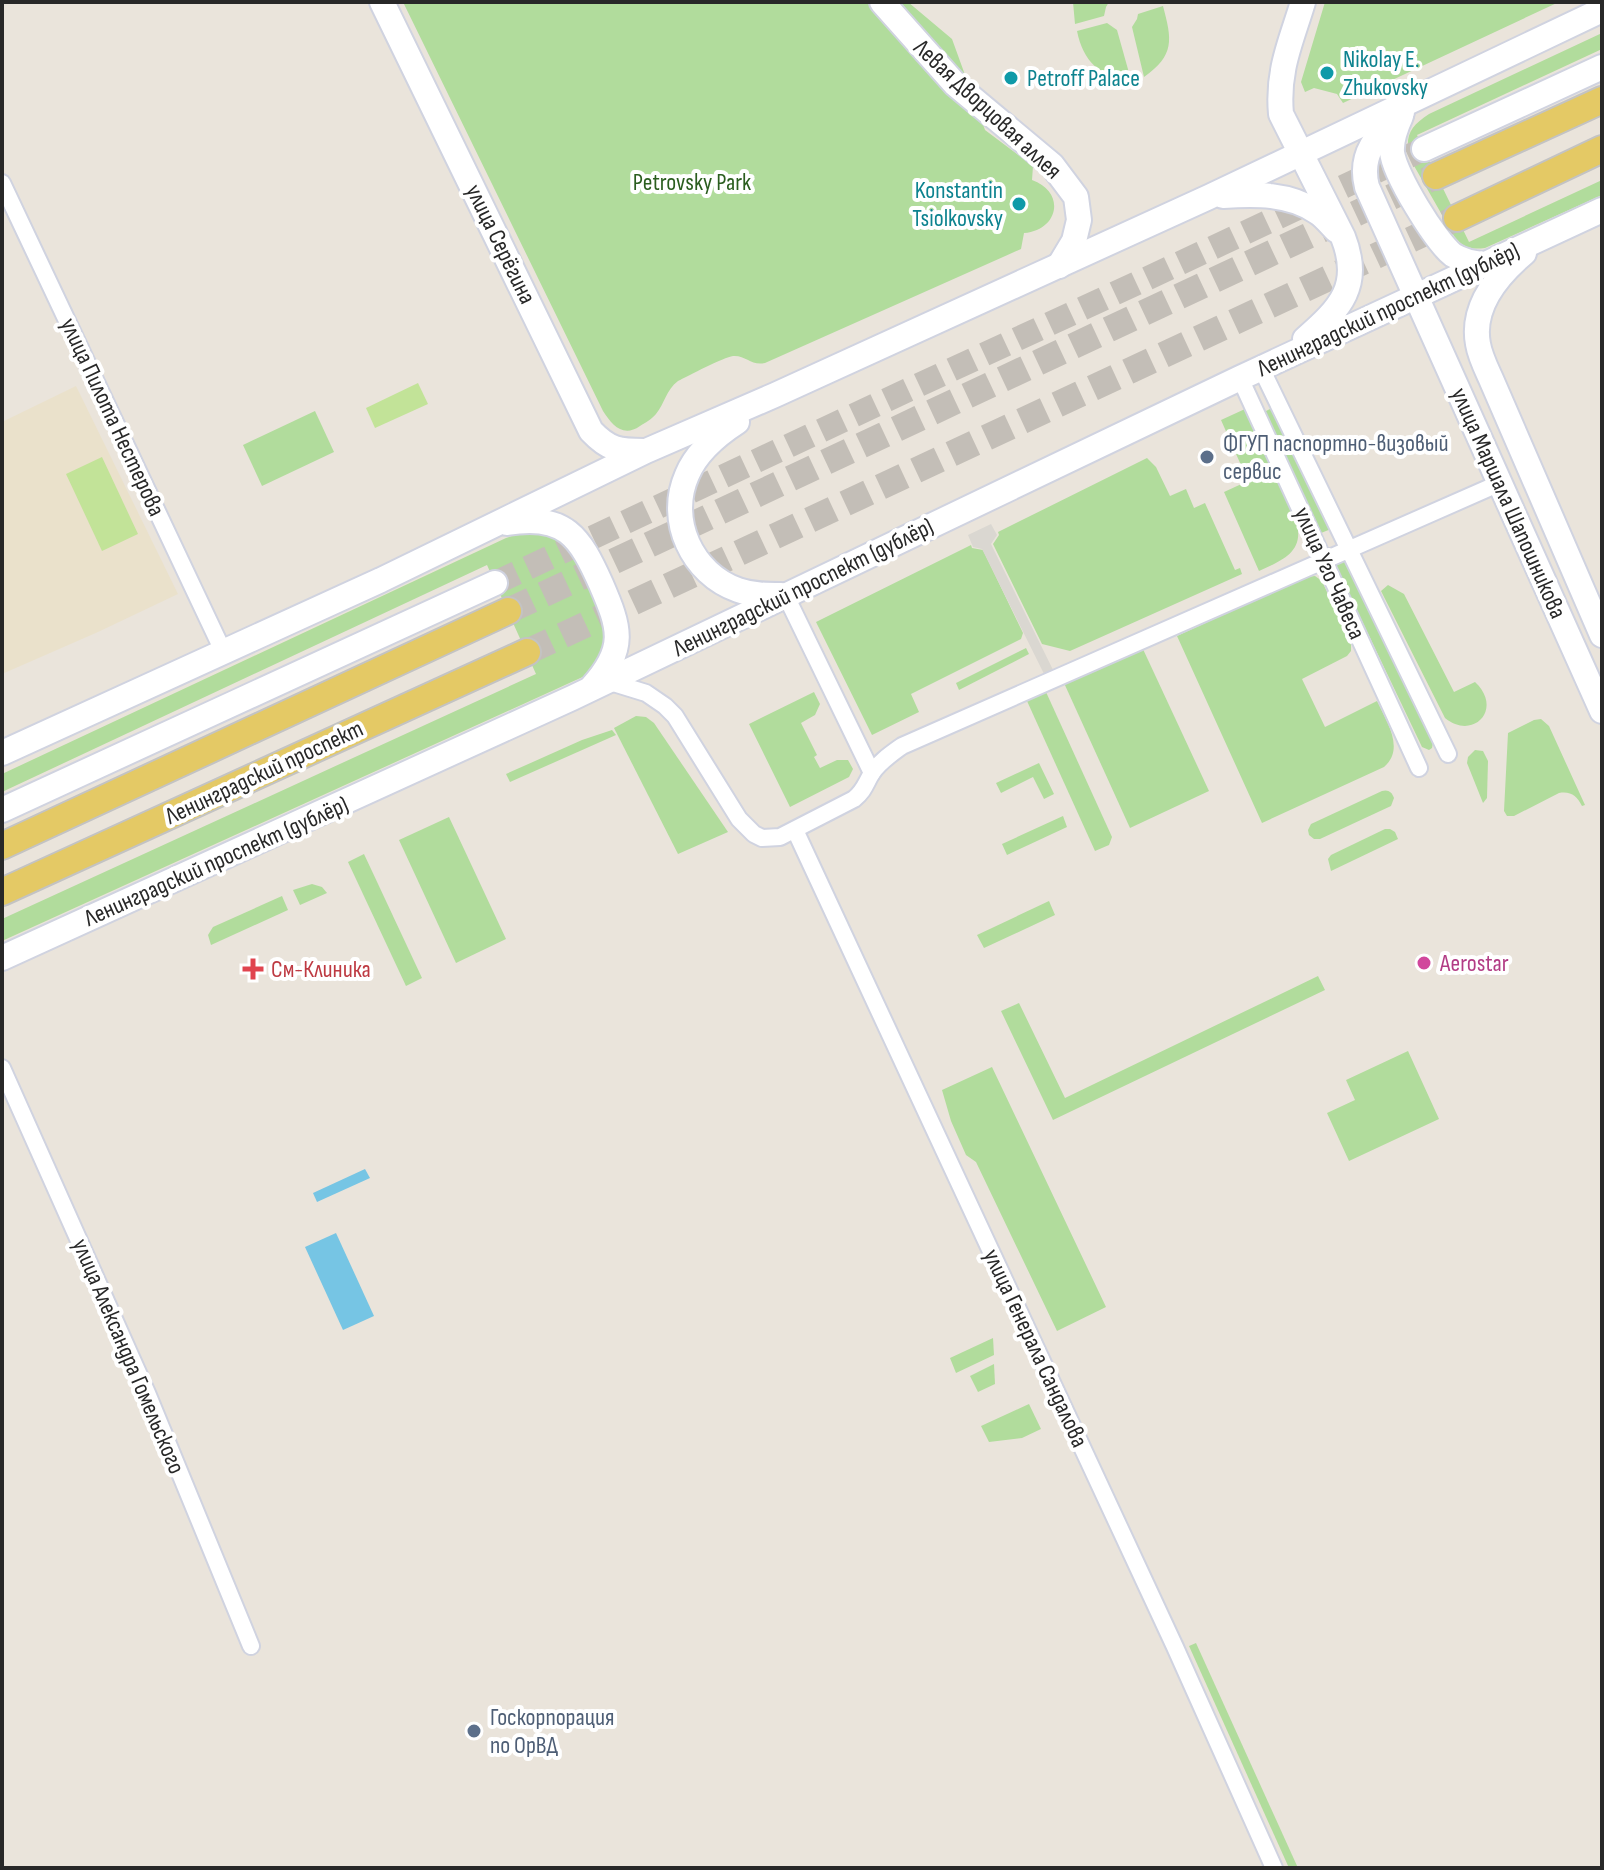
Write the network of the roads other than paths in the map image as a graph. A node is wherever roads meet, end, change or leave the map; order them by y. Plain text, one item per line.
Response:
1 (382, 2) edge
2 (882, 2) edge
3 (1303, 2) edge
4 (1602, 10) edge
5 (1602, 67) edge
6 (1602, 100) edge
7 (1413, 102) junction
8 (1424, 149) tunnel mouth
9 (1602, 149) edge
10 (1301, 154) junction
11 (1436, 176) tunnel mouth
12 (2, 183) edge
13 (1209, 197) junction
14 (1602, 210) edge
15 (1457, 218) tunnel mouth
16 (1560, 230) junction
17 (1343, 237) junction
18 (1483, 264) junction
19 (1059, 266) junction
20 (1416, 295) junction
21 (1261, 368) junction
22 (775, 395) junction
23 (646, 451) junction
24 (1500, 483) junction
25 (491, 526) junction
26 (1349, 549) junction
27 (1325, 560) junction
28 (495, 583) tunnel mouth
29 (786, 596) junction
30 (508, 611) tunnel mouth
31 (1602, 635) edge
32 (223, 651) junction
33 (527, 652) tunnel mouth
34 (607, 681) junction
35 (572, 698) junction
36 (1602, 711) edge
37 (2, 753) edge
38 (1448, 754) dead end
39 (1419, 768) dead end
40 (872, 773) junction
41 (2, 810) edge
42 (795, 830) junction
43 (2, 846) edge
44 (2, 892) edge
45 (2, 958) edge
46 (2, 1068) edge
47 (251, 1646) dead end
48 (1274, 1868) edge

1 - 23 main road, улица Серёгина
2 - 19 main road, Левая Дворцовая аллея
3 - 10 main road
4 - 7 main road
5 - 8 main road
6 - 11 main road
7 - 10 main road
7 - 18 main road
7 - 20 main road, улица Маршала Шапошникова
9 - 15 main road
10 - 13 main road
10 - 17 main road
12 - 32 street, улица Пилота Нестерова
13 - 17 main road
13 - 19 main road
14 - 16 main road, Ленинградский проспект (дублёр)
16 - 18 main road, Ленинградский проспект (дублёр)
16 - 31 main road, улица Маршала Шапошникова
17 - 21 main road
18 - 20 main road, Ленинградский проспект (дублёр)
19 - 22 main road
20 - 21 main road, Ленинградский проспект (дублёр)
20 - 24 main road, улица Маршала Шапошникова
21 - 26 street, улица Уго Чавеса
21 - 27 street, улица Уго Чавеса
21 - 29 main road, Ленинградский проспект (дублёр)
22 - 23 main road
22 - 29 main road
23 - 25 main road
24 - 26 street
24 - 36 main road, улица Маршала Шапошникова
25 - 32 main road
25 - 35 main road
26 - 27 street
26 - 38 street, улица Уго Чавеса
27 - 39 street, улица Уго Чавеса
27 - 40 street
28 - 41 main road
29 - 34 main road, Ленинградский проспект (дублёр)
29 - 40 street
30 - 43 main road, Ленинградский проспект
32 - 37 main road
33 - 44 main road, Ленинградский проспект
34 - 35 main road, Ленинградский проспект (дублёр)
34 - 42 street
35 - 45 main road, Ленинградский проспект (дублёр)
40 - 42 street
42 - 48 street, улица Генерала Сандалова
46 - 47 street, улица Александра Гомельского

